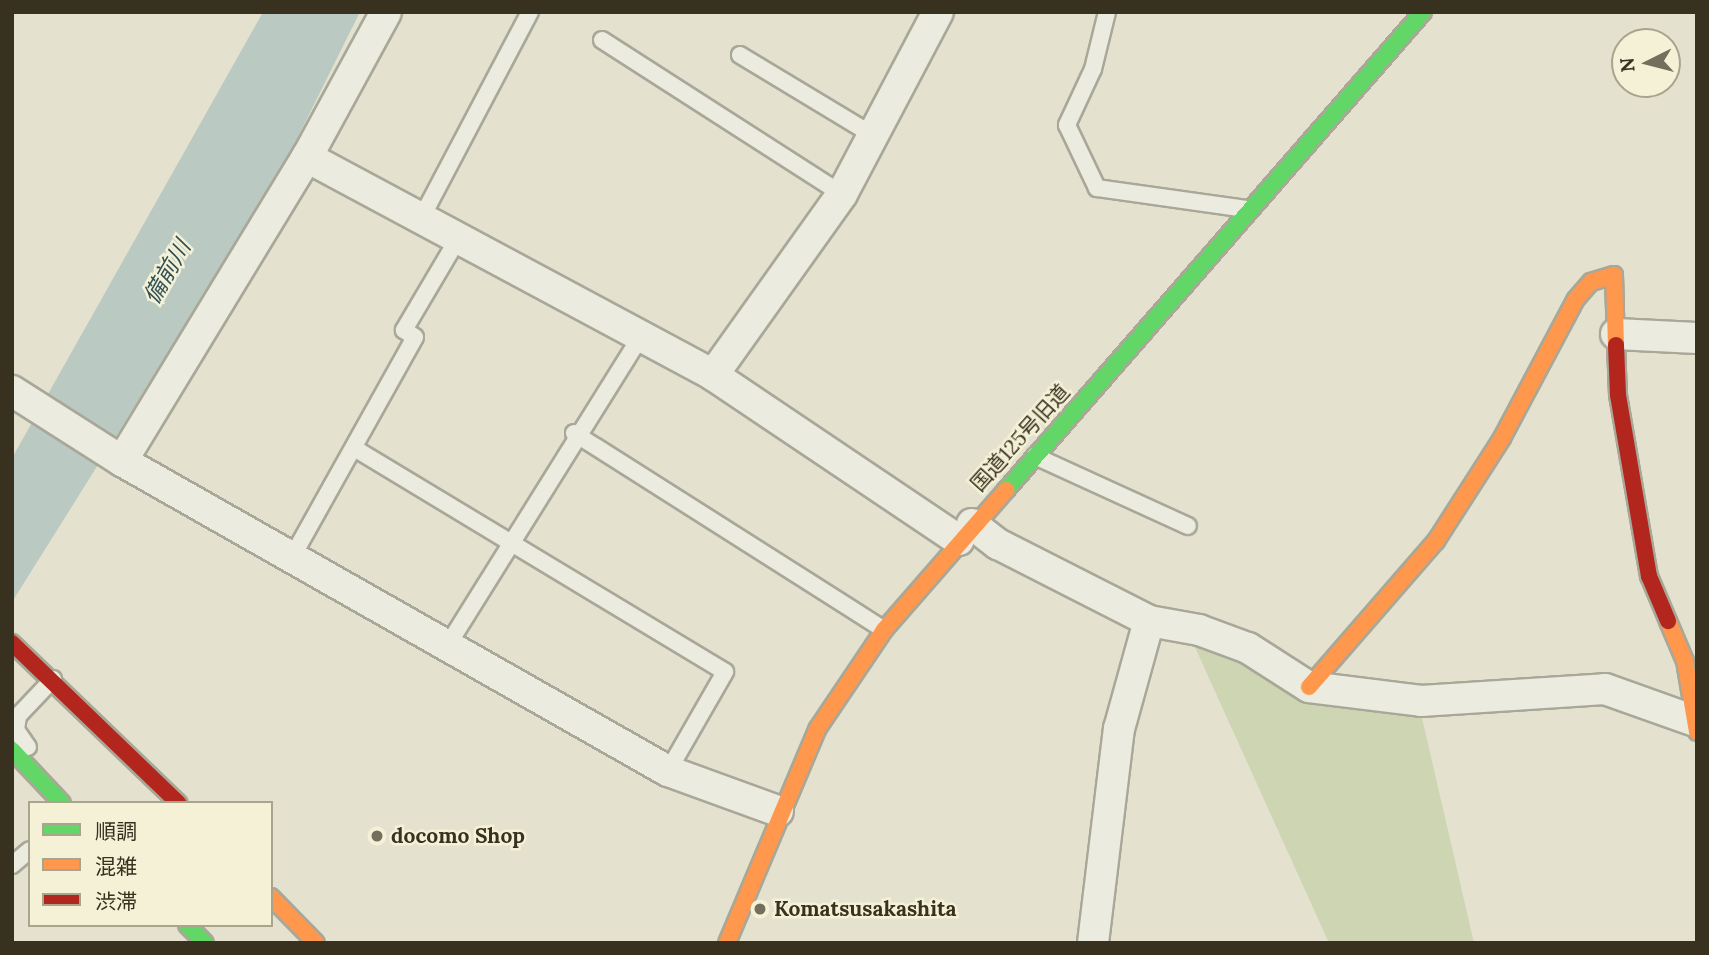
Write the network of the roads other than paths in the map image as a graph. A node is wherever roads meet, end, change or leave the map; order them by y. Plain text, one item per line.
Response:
1 (386, 12) edge
2 (530, 12) edge
3 (939, 12) edge
4 (1107, 12) edge
5 (1423, 12) edge
6 (602, 40) dead end
7 (740, 55) dead end
8 (876, 137) junction
9 (307, 157) junction
10 (842, 194) junction
11 (1252, 209) junction
12 (424, 215) junction
13 (459, 237) junction
14 (642, 334) junction
15 (1616, 334) junction
16 (1697, 338) edge
17 (713, 374) junction
18 (18, 395) edge
19 (575, 433) junction
20 (354, 448) junction
21 (1033, 455) junction
22 (117, 457) junction
23 (1188, 526) dead end
24 (965, 532) junction
25 (512, 543) junction
26 (291, 559) junction
27 (1149, 621) junction
28 (884, 630) junction
29 (12, 643) edge
30 (446, 648) junction
31 (53, 680) junction
32 (1309, 687) junction
33 (1694, 726) edge
34 (12, 750) edge
35 (668, 771) junction
36 (60, 801) edge
37 (71, 801) edge
38 (176, 801) edge
39 (778, 811) junction
40 (28, 852) edge
41 (12, 865) edge
42 (273, 899) edge
43 (273, 925) edge
44 (189, 927) edge
45 (205, 943) edge
46 (292, 943) edge
47 (316, 943) edge
48 (727, 943) edge
49 (1093, 943) edge

1 - 9 street
2 - 12 lane
3 - 8 street
4 - 11 lane
5 - 11 street, 国道125号旧道
6 - 10 lane
7 - 8 lane
8 - 10 street
9 - 12 street
9 - 22 street
10 - 17 street
11 - 21 street, 国道125号旧道
12 - 13 street
13 - 14 street
13 - 20 lane
14 - 17 street
14 - 19 lane
15 - 16 street
15 - 32 street
15 - 33 street
17 - 24 street
18 - 22 street
19 - 25 lane
19 - 28 lane
20 - 25 lane
20 - 26 lane
21 - 23 lane
21 - 24 street, 国道125号旧道
22 - 26 street
24 - 27 street
24 - 28 street, 国道125号旧道
25 - 30 lane
25 - 35 lane
26 - 30 street
27 - 32 street
27 - 49 street
28 - 39 street, 国道125号旧道
29 - 31 street
30 - 35 street
31 - 37 lane
31 - 38 street
32 - 33 street
34 - 36 street
35 - 39 street
39 - 48 street, 国道125号旧道
40 - 41 lane
42 - 47 street
43 - 46 street
44 - 45 street

